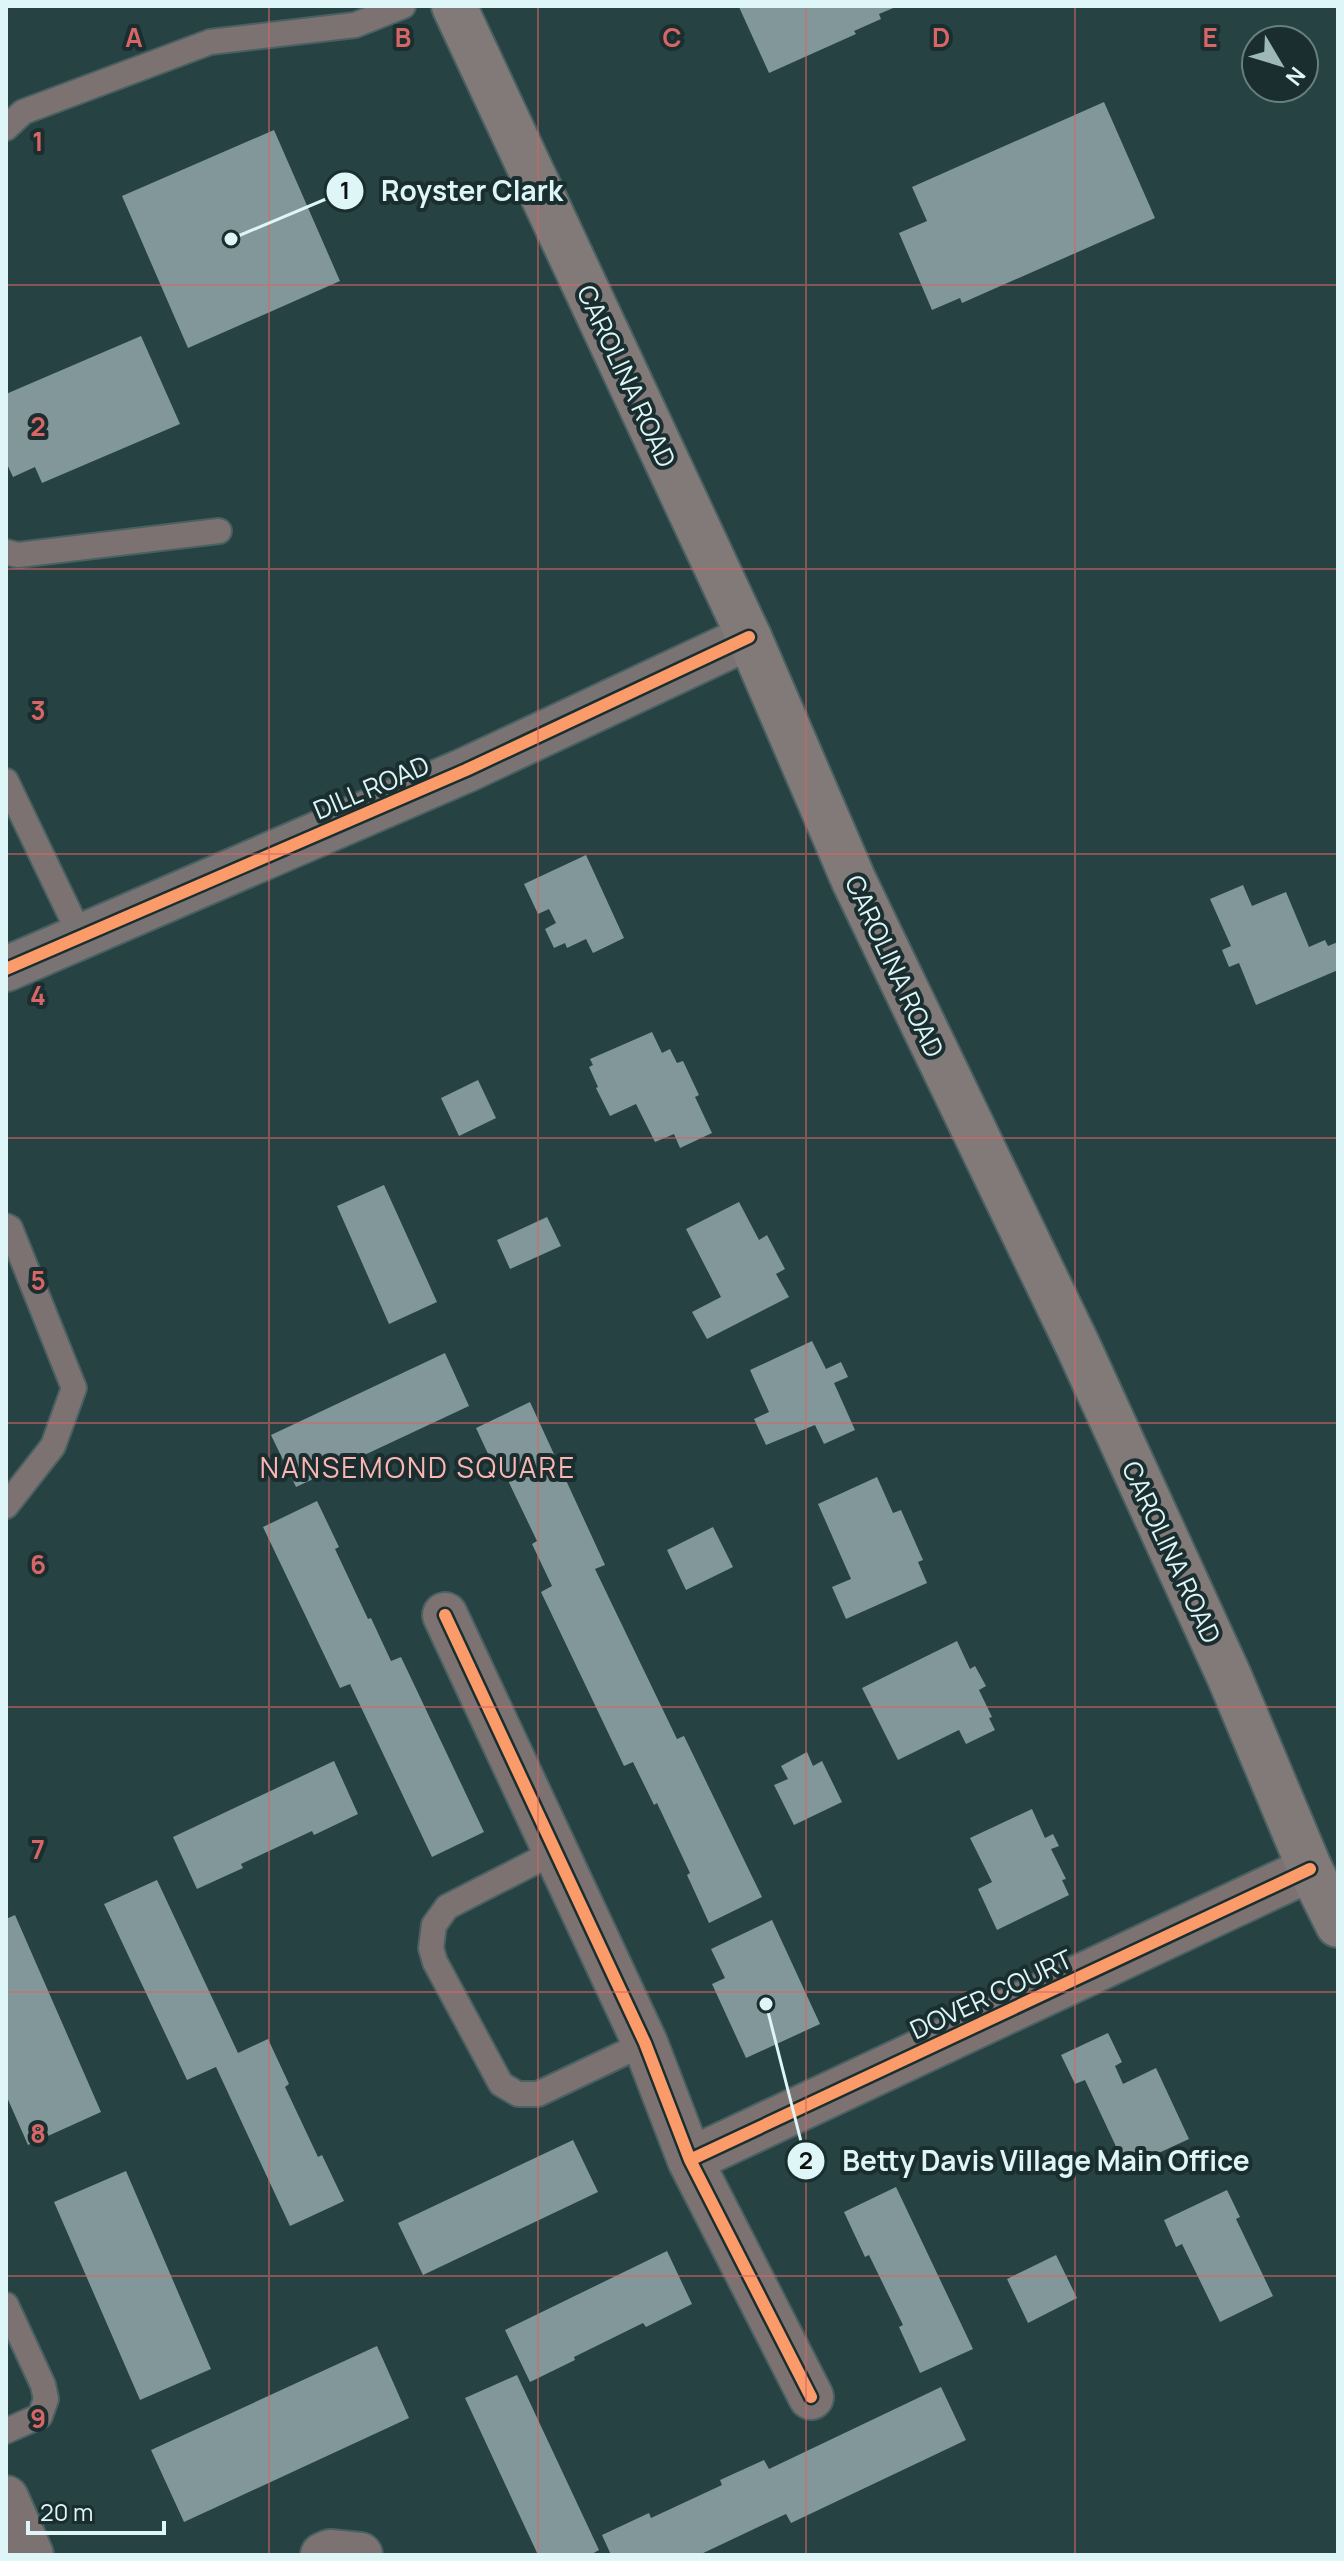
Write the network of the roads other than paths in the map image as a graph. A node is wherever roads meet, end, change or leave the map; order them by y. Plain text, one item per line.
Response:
1 (403, 6) edge
2 (454, 6) edge
3 (6, 128) edge
4 (219, 531) dead end
5 (6, 552) edge
6 (749, 637) junction
7 (6, 781) edge
8 (81, 937) junction
9 (6, 969) edge
10 (6, 1226) edge
11 (6, 1506) edge
12 (445, 1615) dead end
13 (556, 1851) junction
14 (1310, 1869) junction
15 (1338, 1925) edge
16 (645, 2043) junction
17 (690, 2160) junction
18 (6, 2305) edge
19 (811, 2397) dead end
20 (6, 2431) edge
21 (6, 2498) edge
22 (31, 2555) edge
23 (323, 2555) edge
24 (360, 2555) edge

1 - 3 lane
2 - 6 main road, CAROLINA ROAD
4 - 5 lane
6 - 8 street, DILL ROAD
6 - 14 main road, CAROLINA ROAD
7 - 8 lane
8 - 9 street, DILL ROAD
10 - 11 lane
12 - 13 street
13 - 16 street
13 - 16 lane
14 - 15 main road, CAROLINA ROAD
14 - 17 street, DOVER COURT
16 - 17 street
17 - 19 street
18 - 20 lane
21 - 22 street
23 - 24 street

